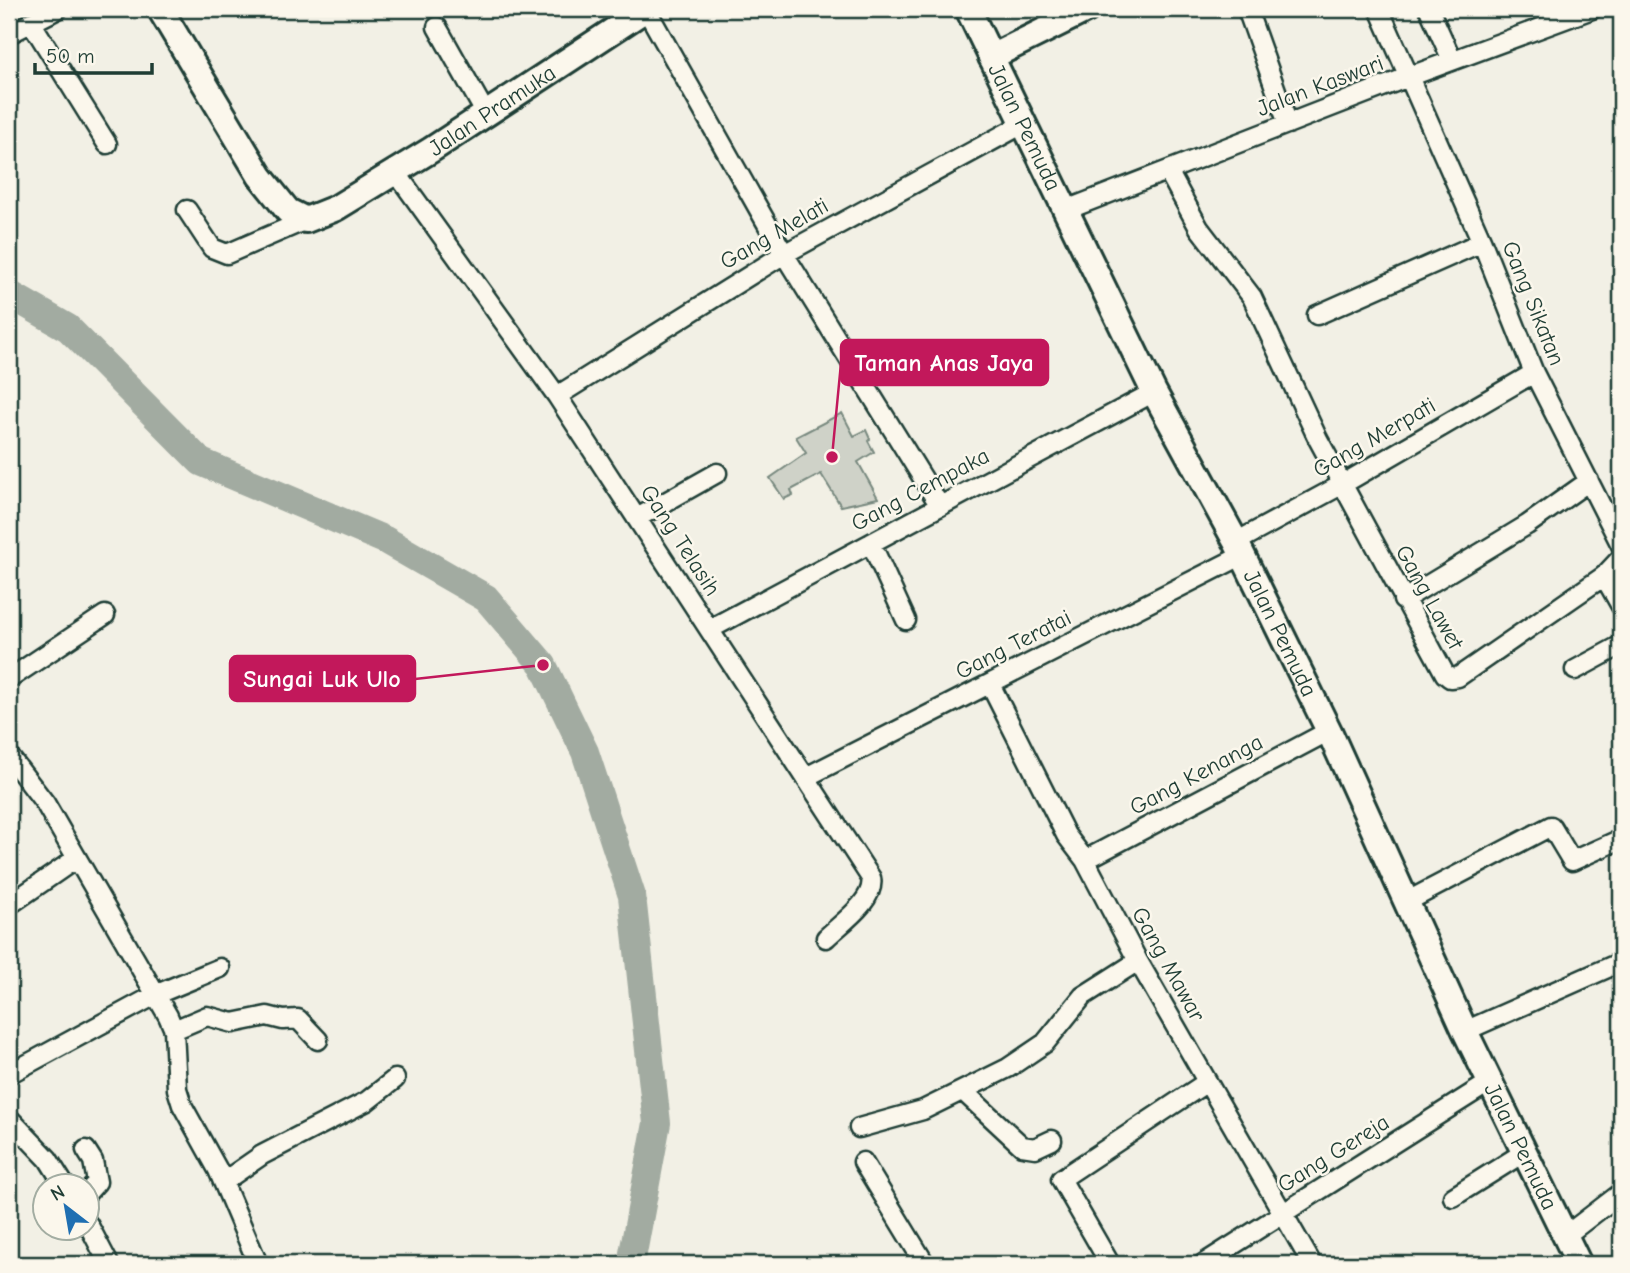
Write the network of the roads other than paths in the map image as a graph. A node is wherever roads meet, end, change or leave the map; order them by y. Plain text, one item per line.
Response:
1 (58, 9) edge
2 (160, 9) edge
3 (646, 9) edge
4 (968, 9) edge
5 (1088, 9) edge
6 (1247, 9) edge
7 (1379, 9) edge
8 (1429, 9) edge
9 (1592, 9) edge
10 (31, 22) junction
11 (437, 27) dead end
12 (9, 34) edge
13 (991, 57) junction
14 (1452, 60) junction
15 (1408, 76) junction
16 (486, 114) junction
17 (1023, 124) junction
18 (1289, 124) junction
19 (107, 144) dead end
20 (395, 171) junction
21 (1168, 171) junction
22 (187, 210) dead end
23 (1066, 211) junction
24 (306, 220) junction
25 (1482, 242) junction
26 (784, 254) junction
27 (1317, 315) dead end
28 (1534, 373) junction
29 (1154, 392) junction
30 (557, 396) junction
31 (717, 473) dead end
32 (1589, 481) junction
33 (1343, 484) junction
34 (940, 506) junction
35 (637, 518) junction
36 (872, 543) junction
37 (1621, 545) edge
38 (1239, 549) junction
39 (1621, 558) edge
40 (1604, 576) junction
41 (1403, 600) junction
42 (1621, 606) edge
43 (105, 615) dead end
44 (906, 620) dead end
45 (710, 629) junction
46 (1621, 645) edge
47 (1575, 670) dead end
48 (9, 679) edge
49 (990, 684) junction
50 (1329, 731) junction
51 (9, 756) edge
52 (806, 777) junction
53 (1621, 839) edge
54 (77, 858) junction
55 (1085, 860) junction
56 (1406, 902) junction
57 (9, 905) edge
58 (825, 938) dead end
59 (1138, 961) junction
60 (1621, 961) edge
61 (220, 968) dead end
62 (157, 994) junction
63 (174, 1031) junction
64 (1465, 1031) junction
65 (318, 1040) dead end
66 (9, 1074) edge
67 (395, 1079) dead end
68 (1207, 1082) junction
69 (1490, 1082) junction
70 (963, 1091) junction
71 (9, 1118) edge
72 (859, 1128) dead end
73 (1052, 1140) dead end
74 (86, 1150) dead end
75 (1523, 1153) junction
76 (863, 1162) dead end
77 (56, 1172) edge
78 (95, 1172) edge
79 (223, 1182) junction
80 (1621, 1194) edge
81 (1453, 1196) dead end
82 (1281, 1215) junction
83 (1565, 1236) junction
84 (97, 1242) edge
85 (109, 1264) edge
86 (258, 1264) edge
87 (925, 1264) edge
88 (1110, 1264) edge
89 (1203, 1264) edge
90 (1312, 1264) edge
91 (1579, 1264) edge

1 - 10 street
2 - 24 main road
3 - 16 main road, Jalan Pramuka
3 - 26 street
4 - 13 main road, Jalan Pemuda
5 - 13 main road
6 - 18 street
7 - 15 street, Gang Sikatan
8 - 14 street
9 - 14 street, Jalan Kaswari
10 - 12 street
10 - 19 street
11 - 16 street
13 - 17 main road, Jalan Pemuda
14 - 15 street, Jalan Kaswari
15 - 18 street, Jalan Kaswari
15 - 25 street, Gang Sikatan
16 - 20 main road, Jalan Pramuka
17 - 23 main road, Jalan Pemuda
17 - 26 street, Gang Melati
18 - 21 street, Jalan Kaswari
20 - 24 main road, Jalan Pramuka
20 - 30 street, Gang Telasih
21 - 23 street, Jalan Kaswari
21 - 33 street, Gang Lawet
22 - 24 street
23 - 29 main road, Jalan Pemuda
25 - 27 street
25 - 28 street, Gang Sikatan
26 - 30 street, Gang Melati
26 - 34 street
28 - 32 street, Gang Sikatan
28 - 33 street, Gang Merpati
29 - 34 street, Gang Cempaka
29 - 38 main road, Jalan Pemuda
30 - 35 street, Gang Telasih
31 - 35 street
32 - 37 street, Gang Sikatan
32 - 41 street
33 - 38 street, Gang Merpati
33 - 41 street, Gang Lawet
34 - 36 street, Gang Cempaka
35 - 45 street, Gang Telasih
36 - 44 street
36 - 45 street, Gang Cempaka
38 - 49 street, Gang Teratai
38 - 50 main road, Jalan Pemuda
39 - 40 street
40 - 41 street, Gang Lawet
40 - 42 street
43 - 48 street
45 - 52 street, Gang Telasih
46 - 47 street
49 - 52 street, Gang Teratai
49 - 55 street, Gang Mawar
50 - 55 street, Gang Kenanga
50 - 56 main road, Jalan Pemuda
51 - 54 street
52 - 58 street, Gang Telasih
53 - 56 street
54 - 57 street
54 - 62 street
55 - 59 street, Gang Mawar
56 - 64 main road, Jalan Pemuda
59 - 68 street, Gang Mawar
59 - 70 street
60 - 64 street
61 - 62 street
62 - 63 street
62 - 66 street
63 - 65 street
63 - 79 street
64 - 69 main road, Jalan Pemuda
67 - 79 street
68 - 82 street, Gang Mawar
68 - 88 street
69 - 75 main road, Jalan Pemuda
69 - 82 street, Gang Gereja
70 - 72 street
70 - 73 street
71 - 77 street
74 - 78 street
75 - 81 street
75 - 83 main road, Jalan Pemuda
76 - 87 street
79 - 86 street
80 - 83 street
82 - 89 street, Gang Gereja
82 - 90 street, Gang Mawar
83 - 91 main road, Jalan Pemuda
84 - 85 street

